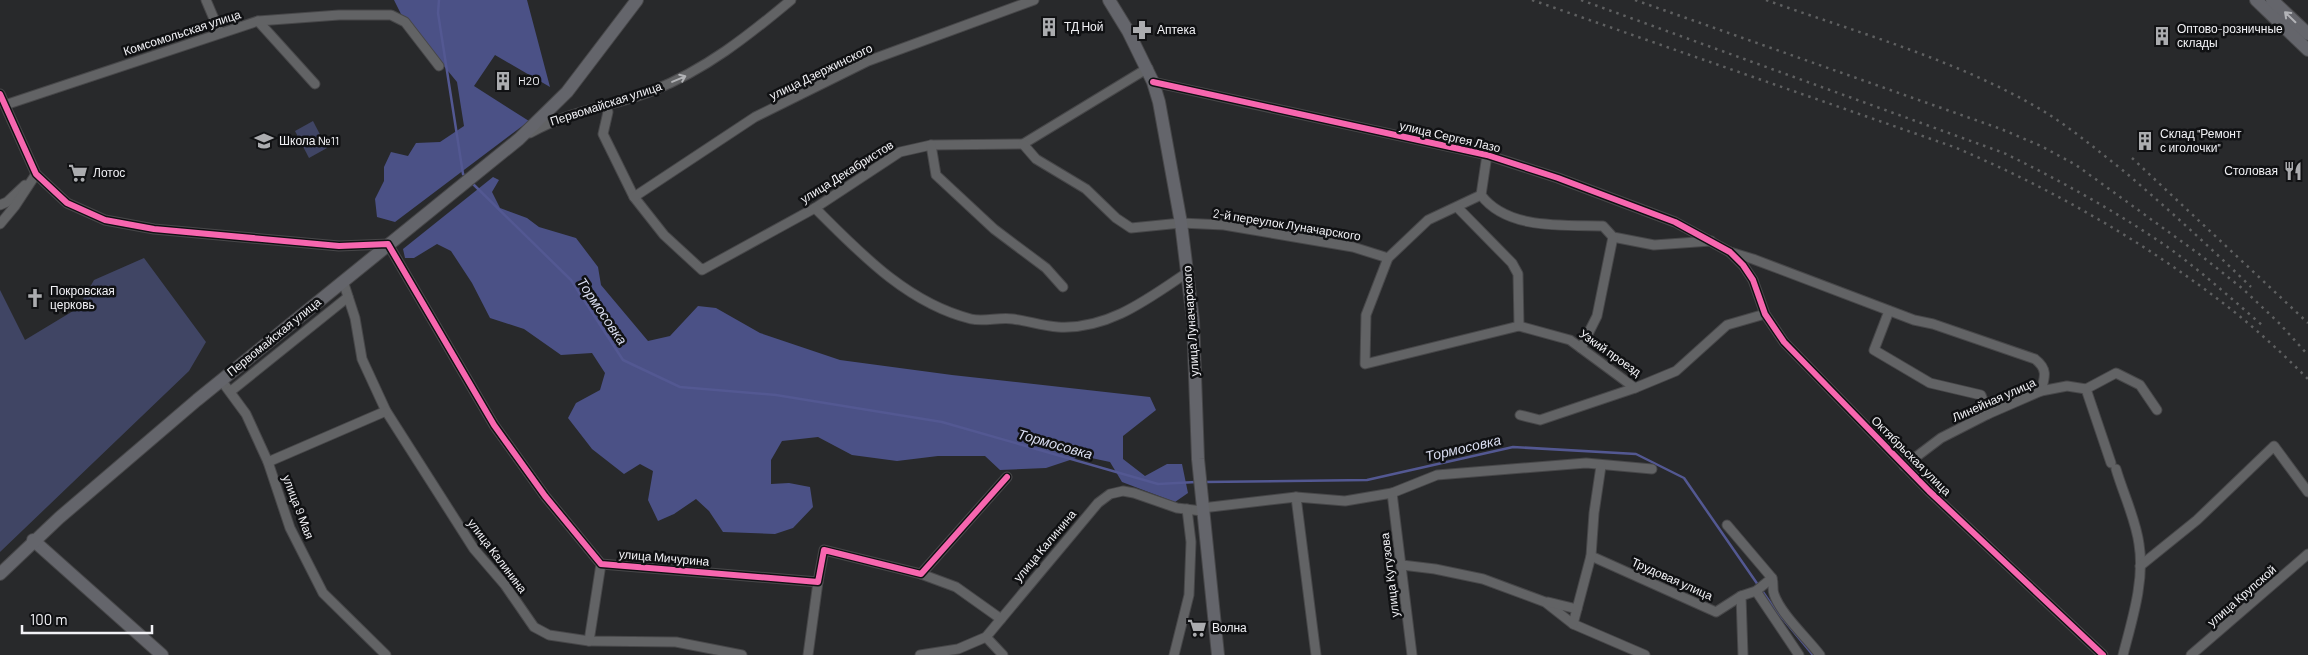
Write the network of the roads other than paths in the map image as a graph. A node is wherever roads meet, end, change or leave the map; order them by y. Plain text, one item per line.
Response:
1 (206, 0) edge
2 (637, 0) edge
3 (791, 0) edge
4 (1034, 0) edge
5 (1109, 0) edge
6 (2256, 0) edge
7 (2272, 0) edge
8 (258, 21) junction
9 (220, 33) junction
10 (2308, 34) edge
11 (2308, 50) edge
12 (439, 66) dead end
13 (1148, 68) junction
14 (1153, 82) junction
15 (315, 84) dead end
16 (0, 94) edge
17 (5, 105) junction
18 (605, 105) junction
19 (519, 139) junction
20 (1023, 144) junction
21 (931, 145) junction
22 (1488, 155) junction
23 (36, 174) junction
24 (1481, 195) junction
25 (634, 196) junction
26 (0, 205) edge
27 (1457, 207) junction
28 (815, 208) junction
29 (1181, 223) junction
30 (0, 224) edge
31 (1613, 237) junction
32 (1712, 241) junction
33 (388, 244) junction
34 (1730, 252) junction
35 (1388, 258) junction
36 (1188, 272) junction
37 (343, 281) junction
38 (1063, 287) dead end
39 (348, 297) junction
40 (1889, 311) junction
41 (1765, 314) junction
42 (1519, 326) junction
43 (1581, 348) junction
44 (222, 380) junction
45 (1635, 388) junction
46 (2086, 389) junction
47 (231, 391) junction
48 (2041, 391) junction
49 (2157, 410) dead end
50 (386, 411) junction
51 (1988, 414) junction
52 (1520, 415) dead end
53 (268, 462) junction
54 (1601, 466) junction
55 (1904, 466) junction
56 (1652, 468) dead end
57 (1007, 477) dead end
58 (2308, 492) edge
59 (1392, 493) junction
60 (1296, 497) junction
61 (1187, 509) junction
62 (1202, 510) junction
63 (1727, 525) dead end
64 (33, 540) junction
65 (2308, 554) edge
66 (1591, 556) junction
67 (601, 564) junction
68 (1402, 565) junction
69 (2140, 566) junction
70 (0, 574) edge
71 (921, 574) junction
72 (1772, 578) junction
73 (818, 582) junction
74 (1756, 591) junction
75 (1741, 596) junction
76 (1545, 602) junction
77 (1577, 609) junction
78 (1001, 619) junction
79 (1573, 624) junction
80 (986, 637) junction
81 (589, 641) junction
82 (162, 655) edge
83 (386, 655) edge
84 (742, 655) edge
85 (808, 655) edge
86 (920, 655) edge
87 (1004, 655) edge
88 (1174, 655) edge
89 (1218, 655) edge
90 (1316, 655) edge
91 (1412, 655) edge
92 (1645, 655) edge
93 (1743, 655) edge
94 (1799, 655) edge
95 (1820, 655) edge
96 (2103, 655) edge
97 (2123, 655) edge
98 (2191, 655) edge

1 - 9 street
2 - 19 main road, Первомайская улица
18 -> 3 street, Первомайская улица
4 - 25 street, улица Дзержинского
5 - 13 main road, улица Луначарского
6 - 11 main road
10 -> 7 main road
8 - 9 street, Комсомольская улица
8 - 12 street, Комсомольская улица
8 - 15 street
9 - 17 street, Комсомольская улица
13 - 14 main road, улица Луначарского
13 - 20 street
14 - 22 street, улица Сергея Лазо
14 - 29 main road, улица Луначарского
16 - 17 street
17 - 23 street
18 - 19 street, Первомайская улица
18 - 25 street
19 - 33 main road, Первомайская улица
20 - 21 street, улица Декабристов
20 - 29 street, 2-й переулок Луначарского
21 - 28 street, улица Декабристов
21 - 38 street
22 - 24 street, улица Сергея Лазо
22 - 32 street, улица Сергея Лазо
23 - 26 street
23 - 30 street
23 - 33 street
24 - 27 street
24 - 31 street
25 - 28 street, улица Декабристов
27 - 35 street
27 - 42 street
28 - 36 street
29 - 35 street, 2-й переулок Луначарского
29 - 36 main road, улица Луначарского
31 - 32 street
31 - 43 street
32 - 34 street, улица Сергея Лазо
33 - 37 main road, Первомайская улица
33 - 67 street, улица Мичурина
34 - 40 street
34 - 41 street, Октябрьская улица
35 - 42 street, Узкий проезд
36 - 62 main road, улица Луначарского
37 - 39 street, улица Калинина
37 - 44 main road, Первомайская улица
39 - 47 street
39 - 50 street, улица Калинина
40 - 48 street
40 - 51 street
41 - 45 street, Узкий проезд
41 - 55 street, Октябрьская улица
42 - 43 street, Узкий проезд
43 - 45 street, Узкий проезд
44 - 47 street, улица 9 Мая
44 - 64 main road, Первомайская улица
45 - 52 street
46 - 48 street, Линейная улица
46 - 49 street
46 - 69 street
47 - 53 street, улица 9 Мая
48 - 51 street, Линейная улица
50 - 53 street
50 - 81 street, улица Калинина
51 - 55 street, Линейная улица
53 - 83 street, улица 9 Мая
54 - 56 street, улица Калинина
54 - 59 street, улица Калинина
54 - 66 street
55 - 96 street, Октябрьская улица
57 - 71 street
58 - 69 street
59 - 60 street, улица Калинина
59 - 68 street, улица Кутузова
60 - 62 street, улица Калинина
60 - 90 street
61 - 62 street, улица Калинина
61 - 78 street, улица Калинина
61 - 88 street
62 - 89 main road, улица Луначарского
63 - 72 street
64 - 70 main road, Первомайская улица
64 - 82 main road
65 - 98 street, улица Крупской
66 - 75 street, Трудовая улица
66 - 77 street
67 - 73 street, улица Мичурина
67 - 81 street
68 - 76 street
68 - 91 street, улица Кутузова
69 - 97 street
71 - 73 street
71 - 78 street
72 - 74 street
72 - 95 street
73 - 85 street
74 - 75 street
74 - 94 street
75 - 93 street
76 - 77 street
76 - 79 street
77 - 79 street
78 - 80 street, улица Калинина
79 - 92 street
80 - 86 street, улица Калинина
80 - 87 street
81 - 84 street, улица Калинина

